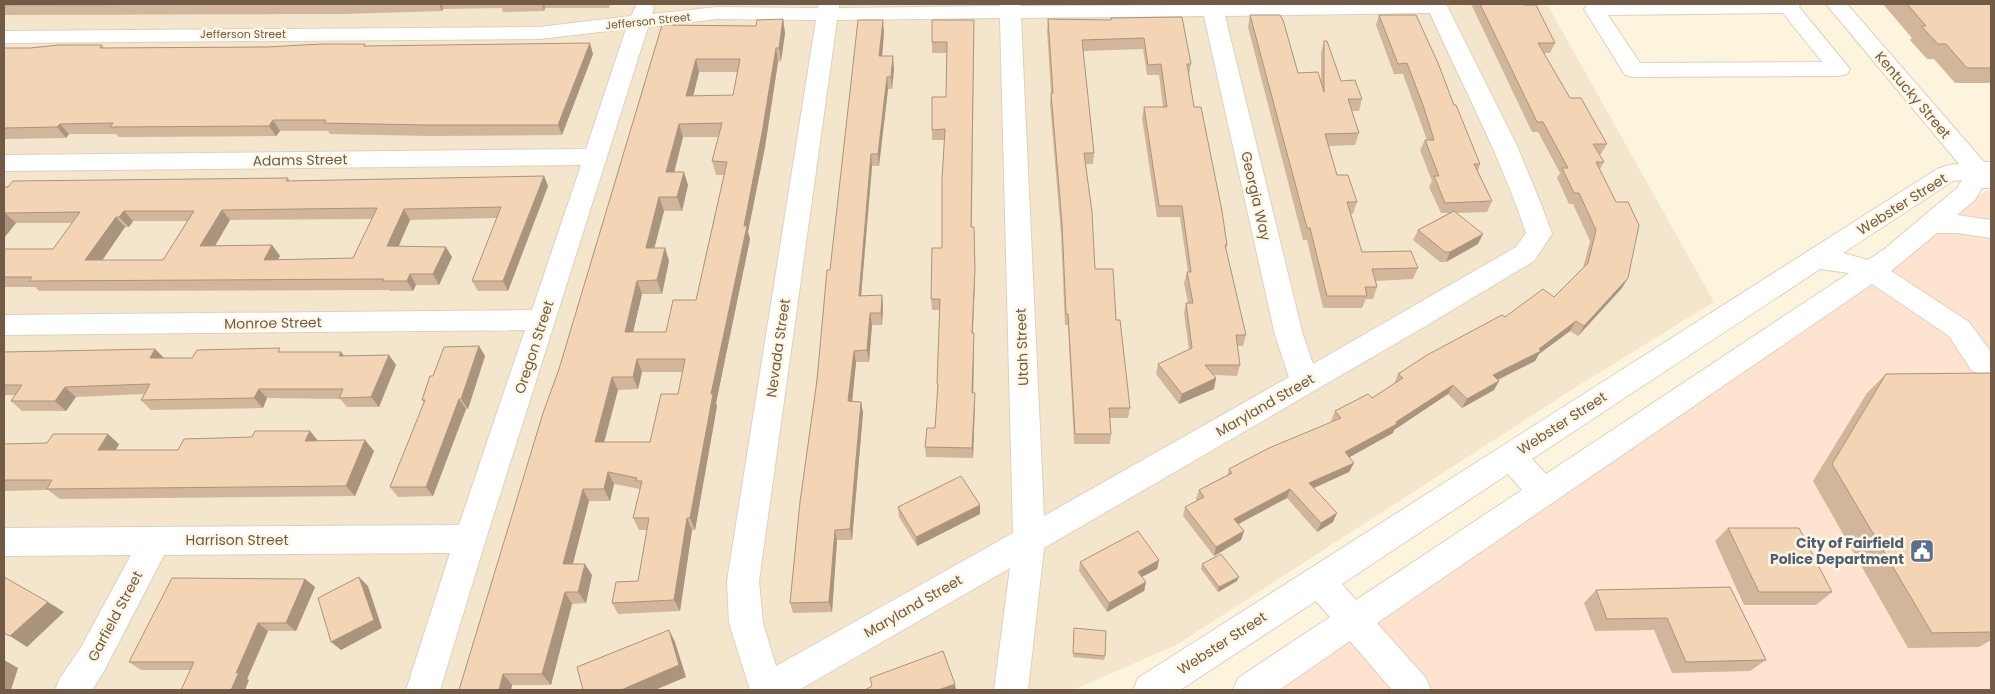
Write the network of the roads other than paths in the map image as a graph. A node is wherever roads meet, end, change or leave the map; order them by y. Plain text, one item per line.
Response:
1 (1836, 4) edge
2 (1437, 6) edge
3 (1789, 6) edge
4 (1010, 8) edge
5 (828, 9) edge
6 (1212, 9) junction
7 (643, 13) edge
8 (4, 37) edge
9 (595, 157) junction
10 (4, 163) edge
11 (1987, 176) edge
12 (1932, 224) junction
13 (1991, 229) edge
14 (1814, 260) junction
15 (1872, 271) junction
16 (543, 320) junction
17 (4, 326) edge
18 (1991, 363) edge
19 (1305, 382) junction
20 (1511, 456) junction
21 (1542, 491) junction
22 (470, 539) junction
23 (1029, 539) junction
24 (156, 540) junction
25 (4, 542) edge
26 (1318, 580) junction
27 (1352, 620) junction
28 (72, 690) edge
29 (423, 690) edge
30 (767, 690) edge
31 (1011, 690) edge
32 (1150, 690) edge
33 (1250, 690) edge
34 (1414, 690) edge

1 - 11 street, Kentucky Street
2 - 6 street, Jefferson Street
2 - 19 street, Maryland Street
3 - 3 street
4 - 5 street, Jefferson Street
4 - 6 street, Jefferson Street
4 - 23 street, Utah Street
5 - 7 street, Jefferson Street
5 - 30 street, Nevada Street
6 - 19 street, Georgia Way
7 - 8 street, Jefferson Street
7 - 9 street, Oregon Street
9 - 10 street, Adams Street
9 - 16 street, Oregon Street
11 - 12 street, Webster Street
11 - 14 street, Webster Street
12 - 13 street
12 - 15 street, Webster Street
14 - 15 street
14 - 20 street, Webster Street
15 - 18 street
15 - 21 street, Webster Street
16 - 17 street, Monroe Street
16 - 22 street, Oregon Street
19 - 23 street, Maryland Street
20 - 21 street
20 - 26 street, Webster Street
21 - 27 street, Webster Street
22 - 24 street, Harrison Street
22 - 29 street, Oregon Street
23 - 30 street, Maryland Street
23 - 31 street, Utah Street
24 - 25 street, Harrison Street
24 - 28 street, Garfield Street
26 - 27 street
26 - 32 street, Webster Street
27 - 33 street, Webster Street
27 - 34 street

